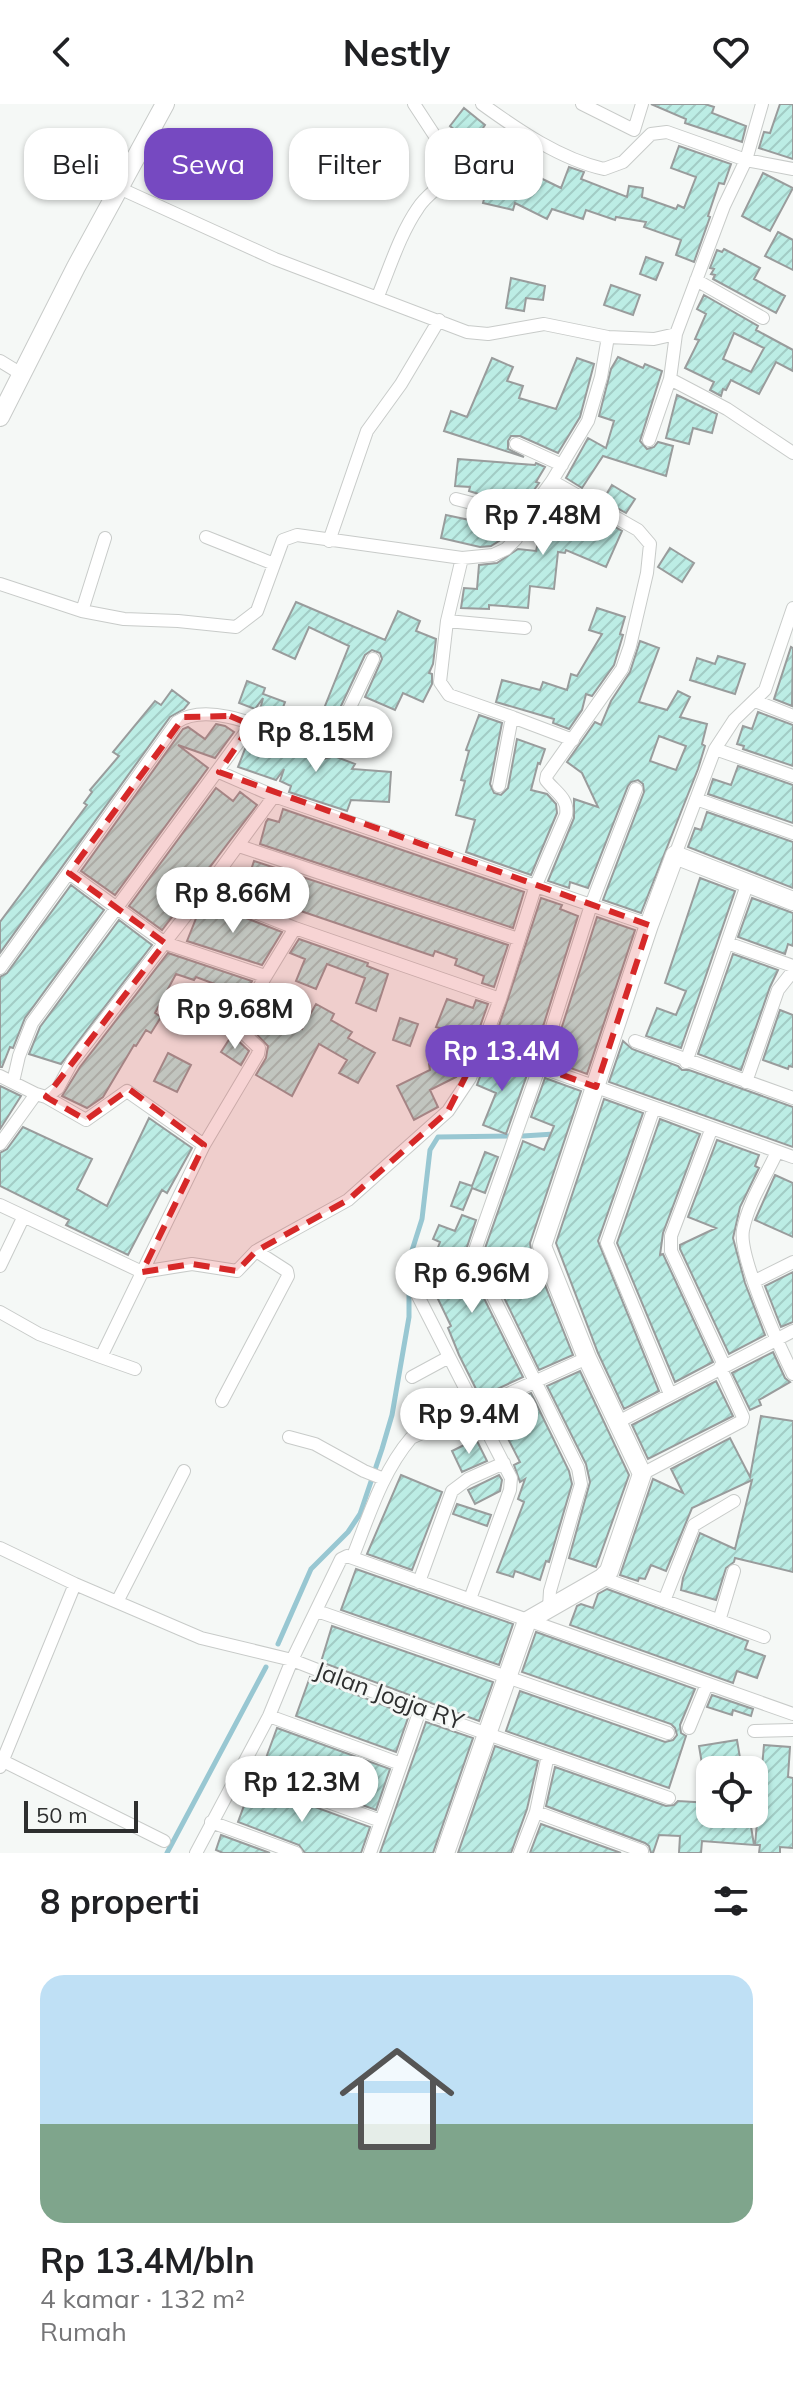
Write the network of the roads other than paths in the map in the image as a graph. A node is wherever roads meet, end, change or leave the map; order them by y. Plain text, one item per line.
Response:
1 (165, 104) edge
2 (414, 104) edge
3 (482, 104) edge
4 (582, 104) edge
5 (642, 104) edge
6 (762, 104) edge
7 (746, 160) junction
8 (793, 169) edge
9 (128, 172) edge
10 (128, 192) edge
11 (112, 200) edge
12 (696, 280) junction
13 (378, 296) junction
14 (763, 318) dead end
15 (439, 320) junction
16 (676, 334) junction
17 (608, 337) junction
18 (0, 361) edge
19 (23, 375) junction
20 (670, 379) junction
21 (0, 417) edge
22 (649, 440) dead end
23 (516, 444) dead end
24 (793, 453) edge
25 (562, 465) junction
26 (552, 481) junction
27 (456, 499) dead end
28 (526, 517) junction
29 (206, 537) dead end
30 (105, 538) dead end
31 (329, 541) junction
32 (462, 558) junction
33 (274, 564) junction
34 (0, 584) edge
35 (793, 608) edge
36 (82, 611) junction
37 (447, 621) junction
38 (525, 628) dead end
39 (373, 659) dead end
40 (755, 701) junction
41 (793, 716) edge
42 (512, 717) junction
43 (251, 725) junction
44 (573, 740) junction
45 (715, 749) junction
46 (219, 772) junction
47 (793, 776) edge
48 (499, 786) dead end
49 (636, 789) dead end
50 (274, 796) junction
51 (696, 799) junction
52 (793, 833) edge
53 (239, 846) junction
54 (675, 855) junction
55 (69, 873) junction
56 (536, 885) junction
57 (747, 885) junction
58 (204, 892) junction
59 (793, 901) edge
60 (591, 905) junction
61 (116, 909) junction
62 (649, 925) junction
63 (295, 928) junction
64 (518, 939) junction
65 (165, 943) junction
66 (727, 943) junction
67 (0, 968) edge
68 (793, 968) edge
69 (265, 976) junction
70 (500, 999) junction
71 (450, 1035) dead end
72 (635, 1041) dead end
73 (481, 1046) junction
74 (686, 1062) junction
75 (539, 1068) junction
76 (0, 1076) edge
77 (13, 1082) junction
78 (746, 1082) junction
79 (596, 1087) junction
80 (41, 1096) junction
81 (793, 1098) edge
82 (654, 1108) junction
83 (711, 1130) junction
84 (0, 1144) edge
85 (204, 1145) junction
86 (777, 1152) junction
87 (793, 1157) edge
88 (0, 1205) edge
89 (23, 1218) junction
90 (256, 1251) junction
91 (793, 1262) edge
92 (0, 1266) edge
93 (142, 1272) junction
94 (755, 1281) junction
95 (416, 1292) dead end
96 (0, 1312) edge
97 (793, 1331) edge
98 (775, 1338) junction
99 (101, 1357) junction
100 (449, 1357) junction
101 (587, 1358) junction
102 (722, 1366) junction
103 (135, 1369) dead end
104 (793, 1374) edge
105 (412, 1377) dead end
106 (535, 1380) junction
107 (670, 1394) junction
108 (222, 1401) dead end
109 (474, 1408) junction
110 (618, 1422) junction
111 (289, 1437) dead end
112 (504, 1463) junction
113 (184, 1471) dead end
114 (642, 1474) junction
115 (382, 1478) junction
116 (734, 1501) dead end
117 (0, 1548) edge
118 (353, 1556) junction
119 (734, 1571) dead end
120 (602, 1578) junction
121 (419, 1582) junction
122 (75, 1584) junction
123 (470, 1599) junction
124 (664, 1601) junction
125 (117, 1602) junction
126 (549, 1607) junction
127 (317, 1611) junction
128 (527, 1621) junction
129 (719, 1621) junction
130 (764, 1637) dead end
131 (292, 1660) junction
132 (508, 1677) junction
133 (707, 1684) junction
134 (420, 1710) junction
135 (793, 1714) edge
136 (269, 1716) junction
137 (689, 1728) dead end
138 (793, 1730) edge
139 (754, 1731) dead end
140 (487, 1732) junction
141 (668, 1733) dead end
142 (548, 1755) junction
143 (1, 1764) edge
144 (401, 1764) junction
145 (239, 1770) junction
146 (669, 1798) dead end
147 (536, 1812) junction
148 (381, 1821) junction
149 (211, 1822) junction
150 (164, 1841) dead end
151 (642, 1851) dead end
152 (196, 1853) edge
153 (296, 1853) edge
154 (370, 1853) edge
155 (445, 1853) edge
156 (520, 1853) edge

1 - 9 street
2 - 13 street
3 - 7 street
4 - 5 street
6 - 7 street
7 - 8 street
7 - 12 street
10 - 13 street
11 - 19 street
12 - 14 street
12 - 16 street
13 - 15 street
15 - 17 street
15 - 31 street
16 - 17 street
16 - 20 street
17 - 25 street
18 - 19 street
19 - 21 street
20 - 22 street
20 - 24 street
23 - 25 street
25 - 26 street
26 - 28 street
26 - 44 street
27 - 28 street
28 - 32 street
29 - 33 street
30 - 36 street
31 - 32 street
31 - 33 street
32 - 37 street
33 - 36 street
34 - 36 street
35 - 40 street
37 - 38 street
37 - 42 street
39 - 43 street
40 - 41 street
40 - 45 street
42 - 44 street
42 - 48 street
43 - 46 street
43 - 55 street
44 - 56 street
45 - 47 street
45 - 51 street
46 - 50 street
46 - 61 street
49 - 60 street
50 - 53 street
50 - 56 street
51 - 52 street
51 - 54 street
53 - 58 street
53 - 64 street
54 - 57 street
54 - 62 street
55 - 61 street
55 - 67 street
56 - 60 street
56 - 64 street
57 - 59 street
57 - 66 street
58 - 63 street
58 - 65 street
60 - 62 street
60 - 75 street
61 - 65 street
61 - 77 street
62 - 79 street
63 - 69 street
63 - 70 street
64 - 70 street
65 - 69 street
65 - 80 street
66 - 68 street
66 - 74 street
68 - 78 street
69 - 85 street
70 - 73 street
71 - 73 street
72 - 74 street
73 - 75 street
73 - 90 street
74 - 78 street
75 - 79 street
75 - 106 street
76 - 77 street
77 - 80 street
78 - 81 street
79 - 82 street
79 - 101 street
80 - 84 street
80 - 85 street
82 - 83 street
82 - 107 street
83 - 86 street
83 - 102 street
85 - 93 street
86 - 87 street
86 - 94 street
88 - 89 street
89 - 92 street
89 - 93 street
90 - 93 street
90 - 108 street
91 - 94 street
93 - 99 street
94 - 98 street
95 - 100 street
96 - 99 street
97 - 98 street
98 - 102 street
98 - 104 street
99 - 103 street
100 - 105 street
100 - 109 street
101 - 106 street
101 - 110 street
102 - 107 street
102 - 114 street
106 - 109 street
106 - 126 street
107 - 110 street
109 - 112 street
109 - 115 street
110 - 114 street
111 - 115 street
112 - 121 street
112 - 123 street
113 - 125 street
114 - 120 street
115 - 118 street
116 - 124 street
117 - 122 street, Jalan Jogja RY
118 - 121 street
118 - 127 street
119 - 129 street
120 - 124 street
120 - 126 street
121 - 123 street
122 - 125 street, Jalan Jogja RY
122 - 143 street
123 - 128 street
124 - 129 street
125 - 131 street, Jalan Jogja RY
126 - 128 street
127 - 131 street
127 - 132 street
128 - 132 street
128 - 133 street
129 - 130 street
131 - 134 street, Jalan Jogja RY
131 - 136 street
132 - 140 street
132 - 141 street
133 - 135 street
133 - 137 street
134 - 140 street, Jalan Jogja RY
134 - 144 street
136 - 144 street
136 - 145 street
138 - 139 street
140 - 142 street, Jalan Jogja RY
140 - 155 street
142 - 146 street, Jalan Jogja RY
142 - 147 street
143 - 150 street
144 - 148 street
145 - 148 street
145 - 149 street
147 - 151 street
147 - 156 street
148 - 154 street
149 - 152 street
149 - 153 street

